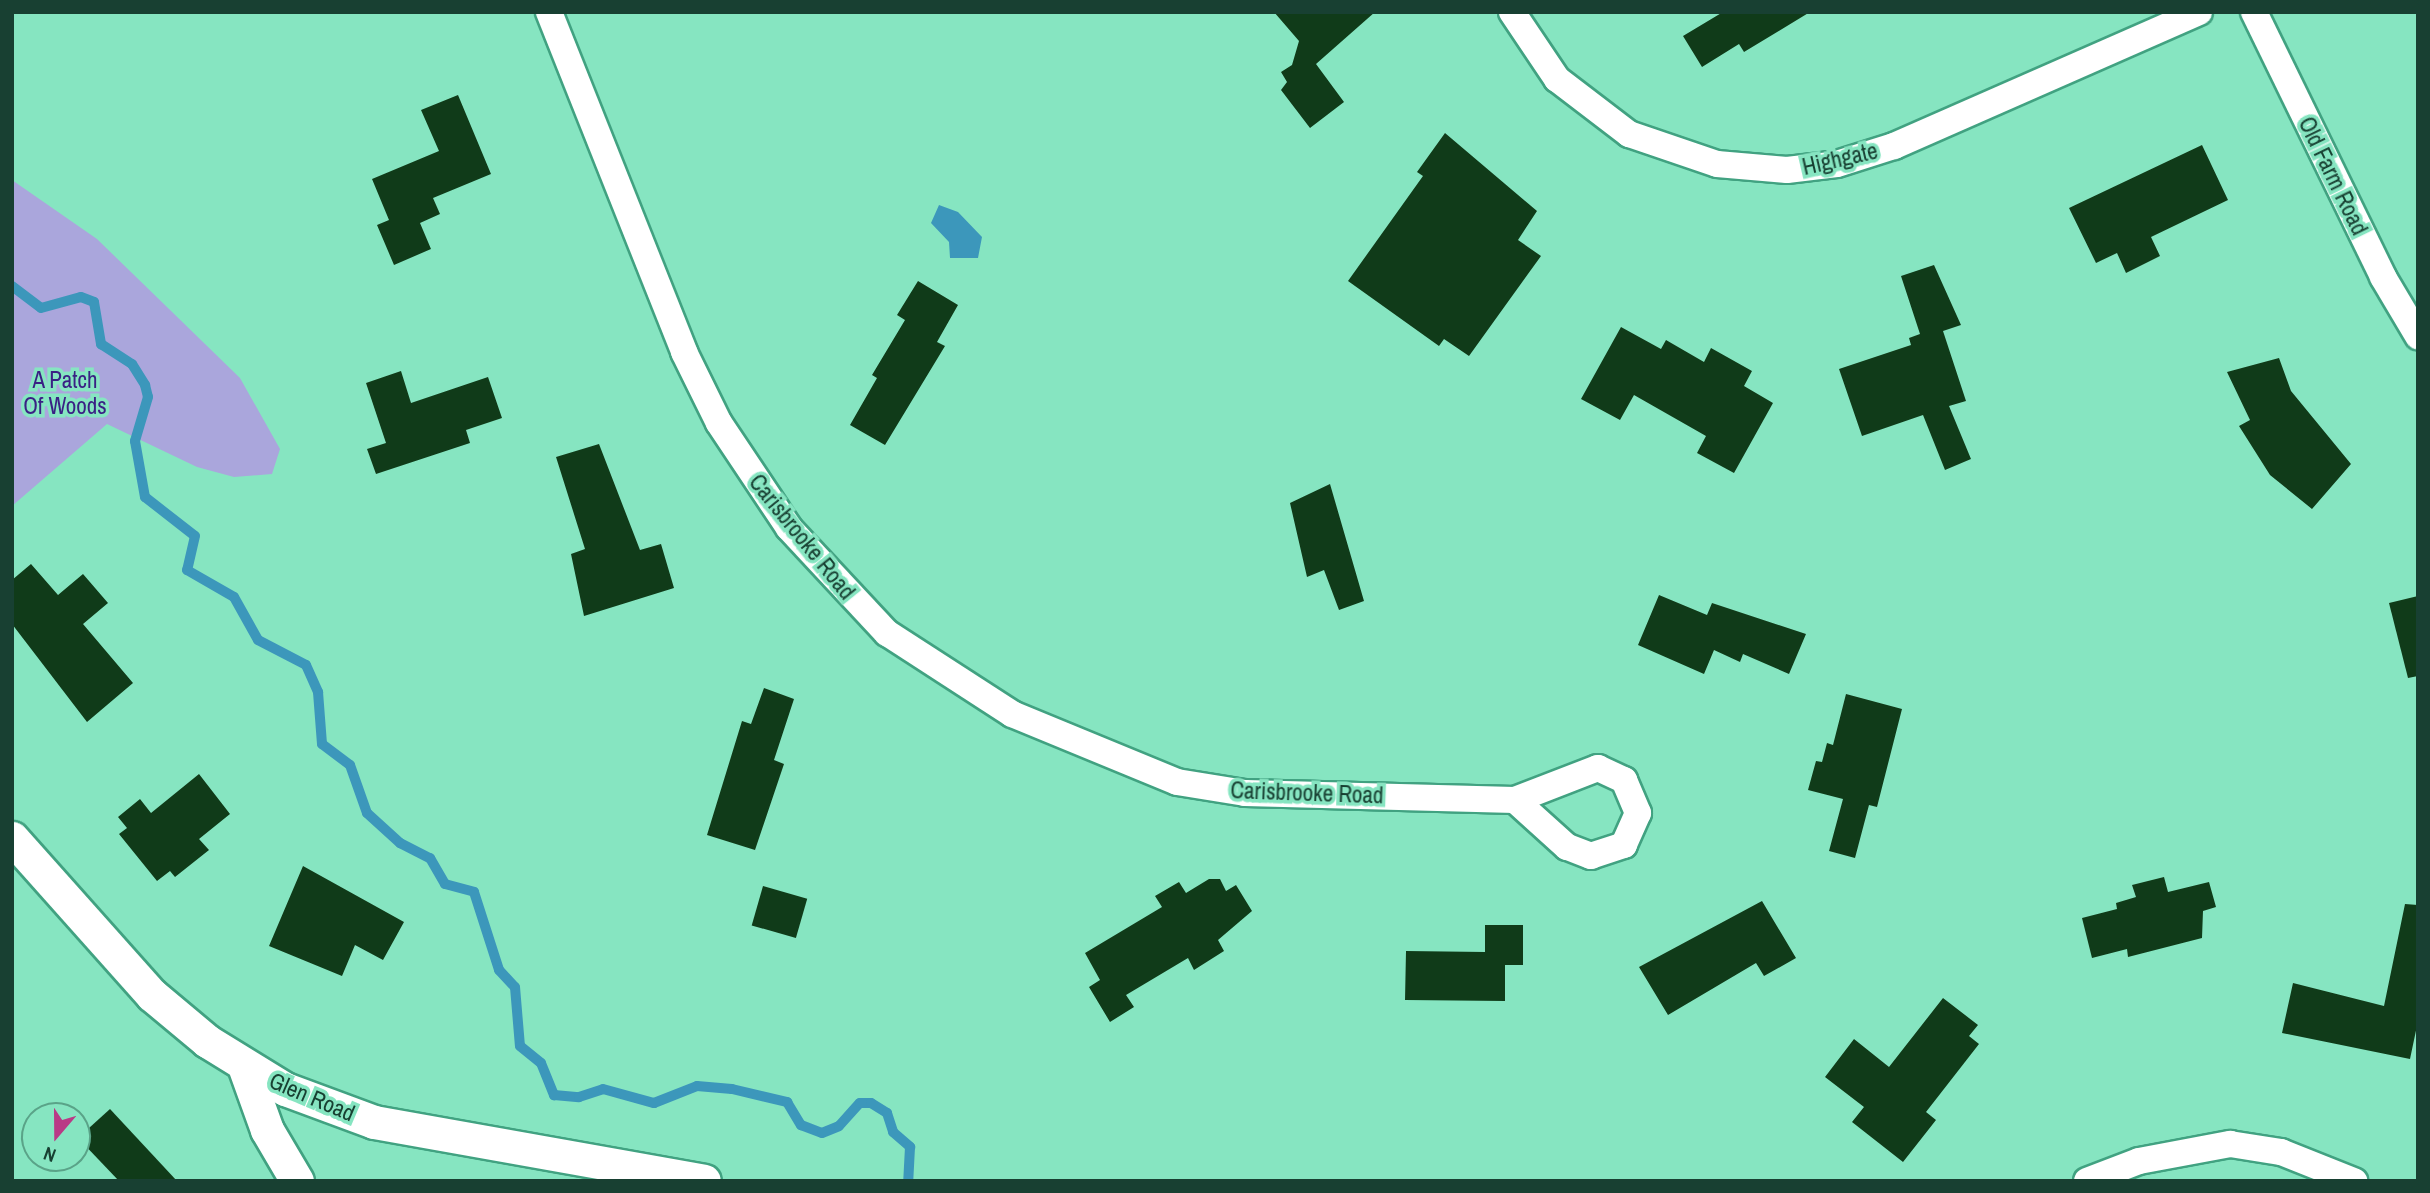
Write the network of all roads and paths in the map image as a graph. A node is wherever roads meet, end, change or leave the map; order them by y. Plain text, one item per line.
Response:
1 (550, 12) edge
2 (1513, 12) edge
3 (2199, 12) edge
4 (2255, 12) edge
5 (2418, 336) edge
6 (1515, 800) dead end
7 (12, 838) edge
8 (244, 1066) junction
9 (297, 1181) edge
10 (704, 1181) edge
11 (2087, 1181) edge
12 (2354, 1181) edge

1 - 6 street, Carisbrooke Road
2 - 3 street, Highgate
4 - 5 street, Old Farm Road
7 - 8 street, Glen Road
8 - 9 street
8 - 10 street, Glen Road
11 - 12 street

